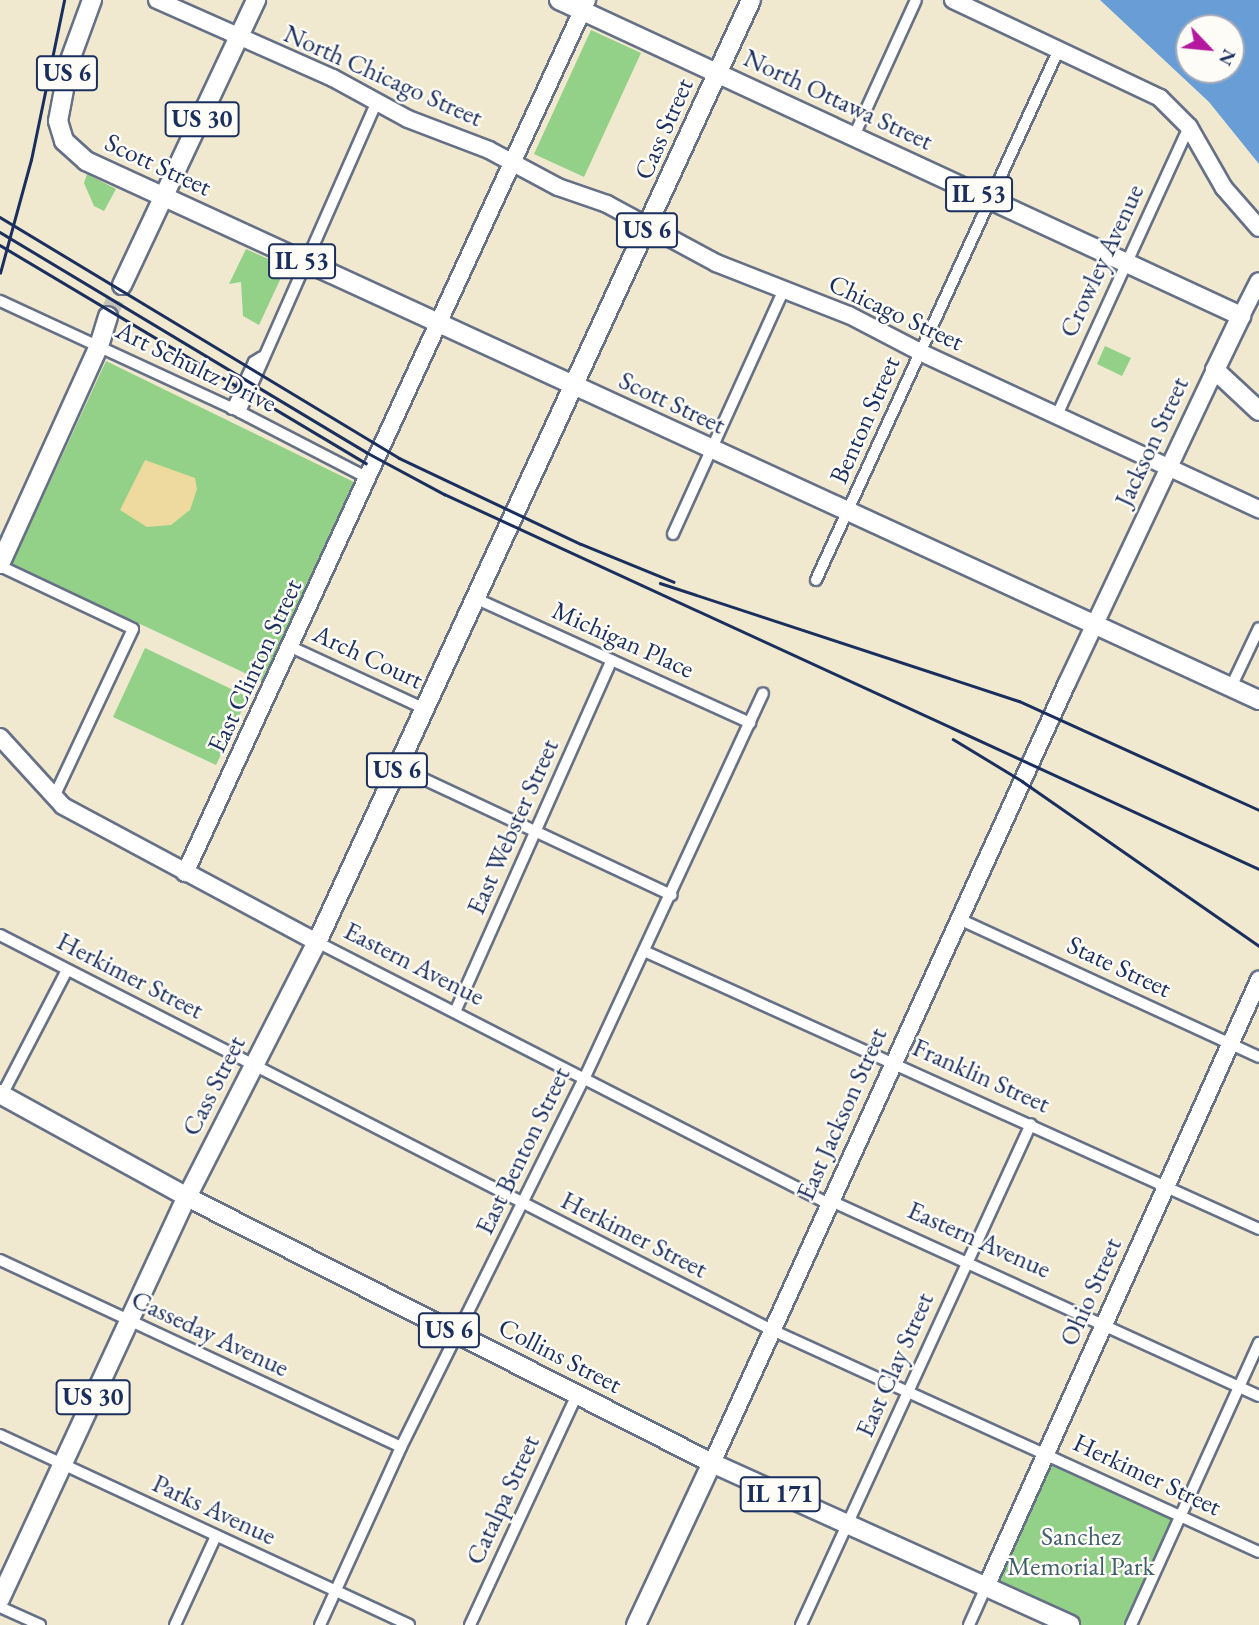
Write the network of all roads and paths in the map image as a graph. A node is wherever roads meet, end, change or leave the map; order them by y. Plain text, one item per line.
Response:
1 (92, 0) edge
2 (157, 0) edge
3 (257, 0) edge
4 (559, 0) edge
5 (751, 0) edge
6 (916, 0) edge
7 (953, 0) edge
8 (585, 5) edge
9 (239, 39) junction
10 (1059, 49) junction
11 (718, 73) junction
12 (377, 102) junction
13 (1189, 127) junction
14 (854, 136) junction
15 (512, 164) junction
16 (166, 198) junction
17 (990, 199) junction
18 (649, 226) junction
19 (1259, 228) edge
20 (304, 262) junction
21 (1127, 262) junction
22 (1259, 281) edge
23 (126, 288) tunnel mouth
24 (784, 289) junction
25 (0, 301) edge
26 (1241, 316) junction
27 (113, 318) tunnel mouth
28 (439, 325) junction
29 (99, 346) junction
30 (920, 352) junction
31 (1215, 370) junction
32 (576, 387) junction
33 (236, 411) junction
34 (1259, 411) edge
35 (1057, 415) junction
36 (711, 450) junction
37 (1170, 467) junction
38 (369, 479) junction
39 (1259, 509) edge
40 (848, 512) junction
41 (673, 534) dead end
42 (0, 565) edge
43 (816, 580) dead end
44 (477, 598) junction
45 (1095, 625) junction
46 (1259, 628) edge
47 (291, 647) junction
48 (612, 660) junction
49 (1231, 687) junction
50 (763, 694) dead end
51 (1259, 700) edge
52 (425, 709) junction
53 (750, 723) junction
54 (0, 737) edge
55 (398, 767) junction
56 (53, 799) junction
57 (536, 832) junction
58 (185, 873) junction
59 (671, 894) junction
60 (959, 919) junction
61 (0, 935) edge
62 (317, 942) junction
63 (644, 951) junction
64 (67, 970) junction
65 (1259, 980) edge
66 (455, 1012) junction
67 (1230, 1044) junction
68 (1259, 1057) edge
69 (894, 1062) junction
70 (254, 1065) junction
71 (584, 1079) junction
72 (1, 1094) edge
73 (1031, 1124) junction
74 (1167, 1186) junction
75 (187, 1197) junction
76 (830, 1202) junction
77 (522, 1205) junction
78 (1259, 1228) edge
79 (0, 1260) edge
80 (967, 1262) junction
81 (128, 1320) junction
82 (1104, 1324) junction
83 (772, 1330) junction
84 (458, 1334) junction
85 (1259, 1343) edge
86 (1240, 1388) junction
87 (908, 1392) junction
88 (577, 1395) junction
89 (1259, 1396) edge
90 (0, 1435) edge
91 (401, 1447) junction
92 (1046, 1454) junction
93 (712, 1463) junction
94 (62, 1464) junction
95 (1181, 1516) junction
96 (848, 1524) junction
97 (216, 1536) junction
98 (1259, 1552) edge
99 (986, 1587) junction
100 (335, 1591) junction
101 (0, 1599) edge
102 (0, 1607) edge
103 (40, 1625) edge
104 (175, 1625) edge
105 (320, 1625) edge
106 (409, 1625) edge
107 (470, 1625) edge
108 (636, 1625) edge
109 (801, 1625) edge
110 (969, 1625) edge
111 (1070, 1625) edge
112 (1131, 1625) edge

1 - 16 main road, Scott Street / US 6
2 - 9 street, North Chicago Street
3 - 9 main road, US 30
4 - 8 main road, North Ottawa Street
5 - 11 main road, Cass Street
6 - 14 street
7 - 10 street
8 - 11 main road, North Ottawa Street
8 - 15 street, East Clinton Street
9 - 12 street, North Chicago Street
9 - 16 main road, US 30
10 - 13 street
10 - 17 street, Benton Street
11 - 14 main road, North Ottawa Street / IL 53
11 - 18 main road, Cass Street / US 6
12 - 15 street, North Chicago Street
12 - 20 street
13 - 19 street
13 - 21 street, Crowley Avenue
14 - 17 main road, North Ottawa Street / IL 53
15 - 18 street, Chicago Street
15 - 28 street, East Clinton Street
16 - 20 main road, Scott Street / IL 53
16 - 23 main road
17 - 21 main road, North Ottawa Street / IL 53
17 - 30 street, Benton Street
18 - 24 street, Chicago Street
18 - 32 main road, Cass Street / US 6
20 - 28 main road, Scott Street / IL 53
20 - 33 street
21 - 26 main road, North Ottawa Street / IL 53
21 - 35 street, Crowley Avenue
22 - 26 street, Jackson Street
24 - 30 street, Chicago Street
24 - 36 street
25 - 29 street, Art Schultz Drive
26 - 31 main road, Jackson Street
27 - 29 main road
28 - 32 main road, Scott Street / IL 53
28 - 38 street, East Clinton Street
29 - 33 street, Art Schultz Drive
29 - 42 main road
30 - 35 street, Chicago Street
30 - 40 street, Benton Street
31 - 34 main road
31 - 37 street, Jackson Street
32 - 36 main road, Scott Street / IL 53
32 - 44 main road, Cass Street / US 6
33 - 38 street, Art Schultz Drive
35 - 37 street, Chicago Street
36 - 40 main road, Scott Street / IL 53
36 - 41 street
37 - 39 street, Chicago Street
37 - 45 street, Jackson Street
38 - 47 street, East Clinton Street
40 - 43 street, Benton Street
40 - 45 main road, Scott Street / IL 53
42 - 56 street
44 - 48 street, Michigan Place
44 - 52 main road, Cass Street / US 6
45 - 49 main road, Scott Street
45 - 60 street, East Jackson Street
46 - 49 street
47 - 52 street, Arch Court
47 - 58 street, East Clinton Street
48 - 53 street, Michigan Place
48 - 57 street, East Webster Street
49 - 51 main road, Scott Street
50 - 53 street, East Benton Street
52 - 55 main road, Cass Street / US 6
53 - 59 street, East Benton Street
54 - 56 street, Eastern Avenue
55 - 57 street
55 - 62 main road, Cass Street / US 6
56 - 58 street, Eastern Avenue
57 - 59 street
57 - 66 street, East Webster Street
58 - 62 street, Eastern Avenue
59 - 63 street, East Benton Street
60 - 67 street, State Street
60 - 69 street, East Jackson Street
61 - 64 street, Herkimer Street
62 - 66 street, Eastern Avenue
62 - 70 main road, Cass Street / US 6
63 - 69 street, Franklin Street
63 - 71 street, East Benton Street
64 - 70 street, Herkimer Street
64 - 72 street
65 - 67 street, Ohio Street
66 - 71 street, Eastern Avenue
67 - 68 street, State Street
67 - 74 street, Ohio Street
69 - 73 street, Franklin Street
69 - 76 street, East Jackson Street
70 - 75 main road, Cass Street / US 6
70 - 77 street, Herkimer Street
71 - 76 street, Eastern Avenue
71 - 77 street, East Benton Street
72 - 75 main road, Collins Street / US 6
73 - 74 street, Franklin Street
73 - 80 street, East Clay Street
74 - 78 street, Franklin Street
74 - 82 street, Ohio Street
75 - 81 main road, Cass Street / US 30
75 - 84 main road, Collins Street / US 6
76 - 80 street, Eastern Avenue
76 - 83 street, East Jackson Street
77 - 83 street, Herkimer Street
77 - 84 street, East Benton Street
79 - 81 street, Casseday Avenue
80 - 82 street, Eastern Avenue
80 - 87 street, East Clay Street
81 - 91 street, Casseday Avenue
81 - 94 main road, Cass Street / US 30
82 - 86 street, Eastern Avenue
82 - 92 street, Ohio Street
83 - 87 street, Herkimer Street
83 - 93 street, East Jackson Street
84 - 88 main road, Collins Street / US 6
84 - 91 street, East Benton Street
85 - 86 street
86 - 89 street, Eastern Avenue
86 - 95 street
87 - 92 street, Herkimer Street
87 - 96 street, East Clay Street
88 - 93 main road, Collins Street / US 6
88 - 107 street, Catalpa Street
90 - 94 street, Parks Avenue
91 - 100 street, East Benton Street
92 - 95 street, Herkimer Street
92 - 99 street, Ohio Street
93 - 96 main road, Collins Street / IL 171
93 - 108 main road, East Jackson Street
94 - 97 street, Parks Avenue
94 - 101 main road, Cass Street / US 30
95 - 98 street, Herkimer Street
95 - 112 street
96 - 99 main road, Collins Street / IL 171
96 - 109 street, East Clay Street
97 - 100 street, Parks Avenue
97 - 104 street
99 - 110 street, Ohio Street
99 - 111 main road, Collins Street / IL 171
100 - 105 street, East Benton Street
100 - 106 street, Parks Avenue
102 - 103 street

